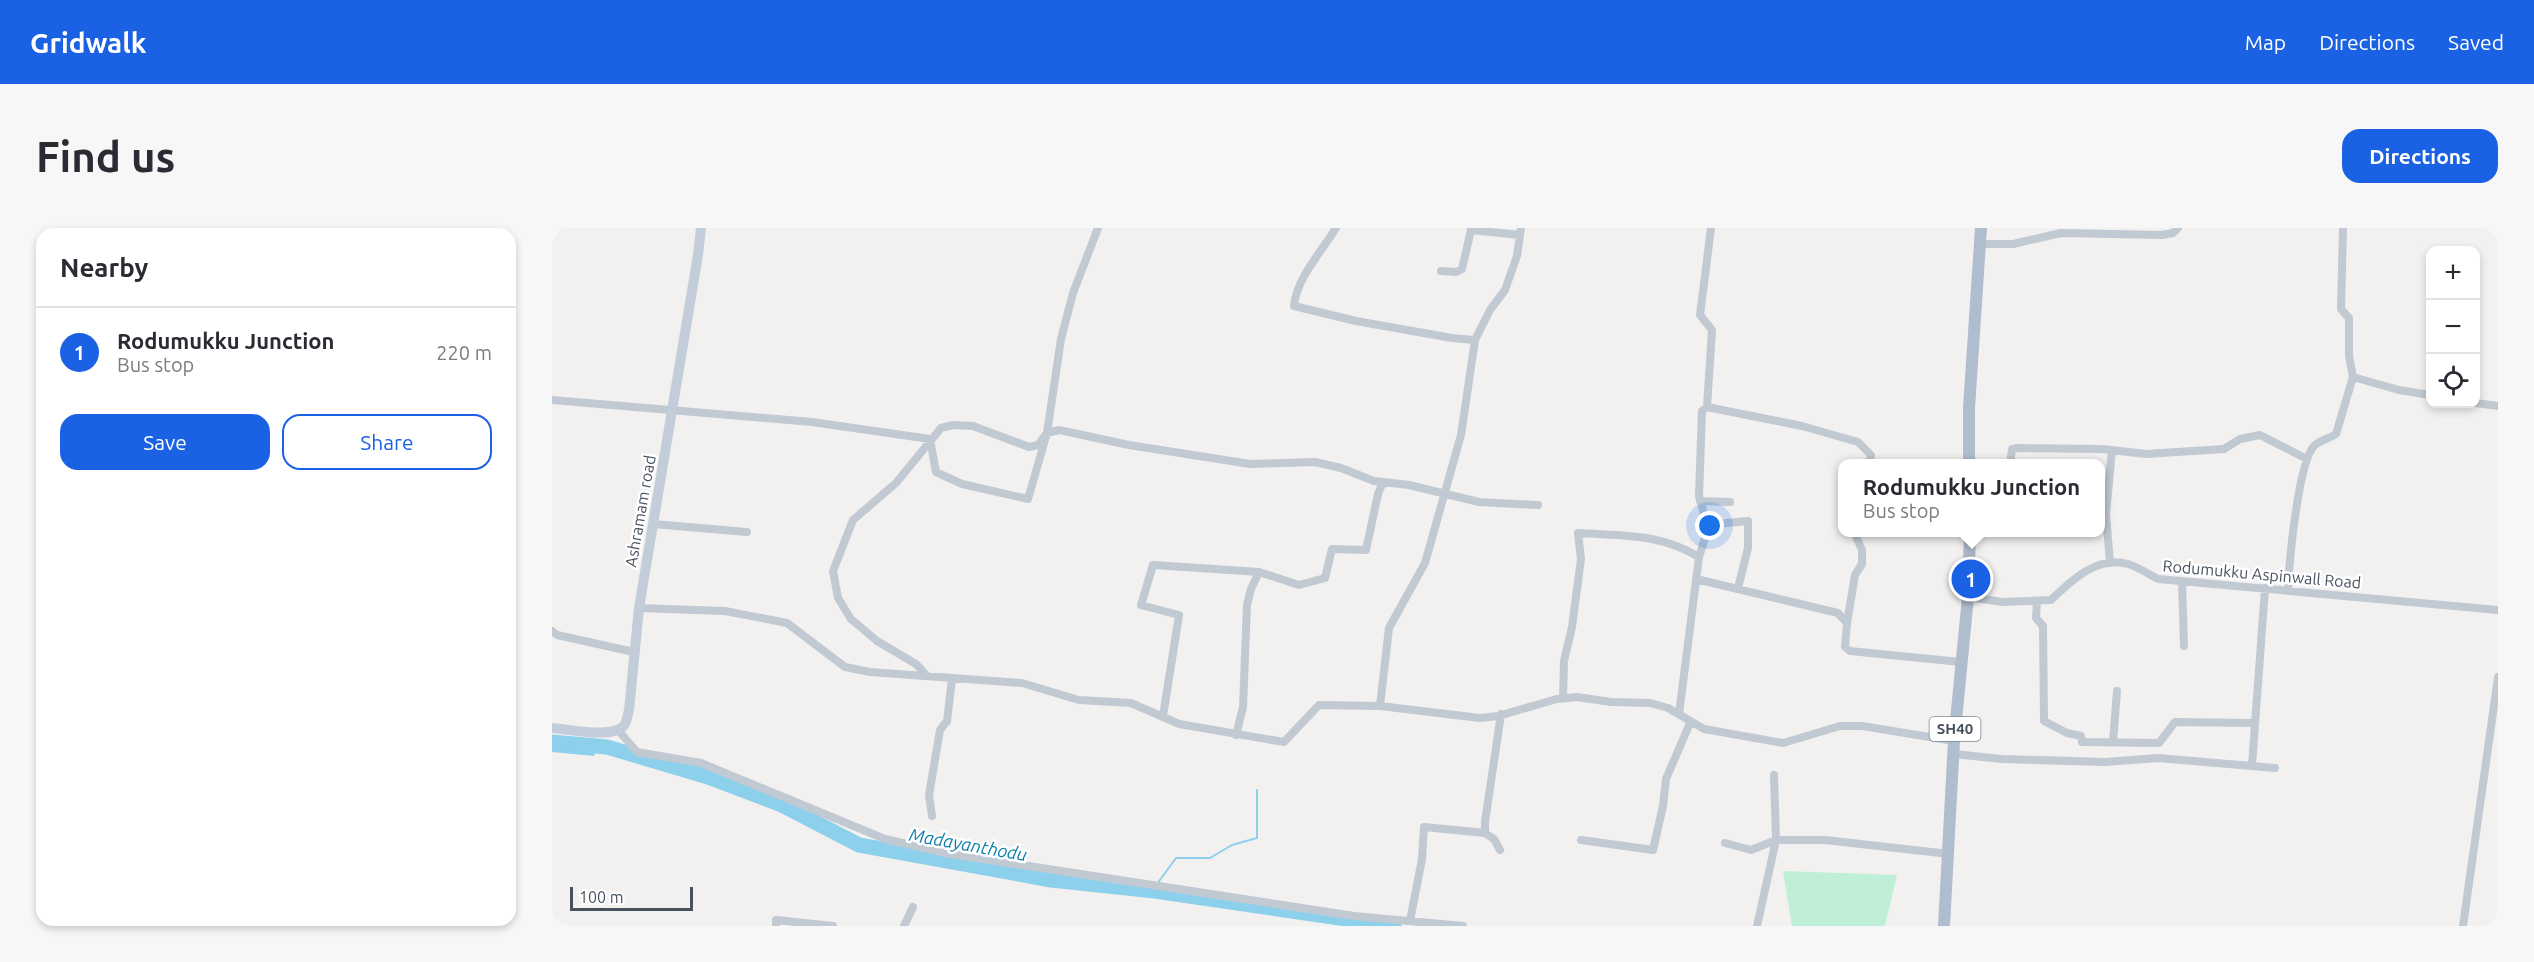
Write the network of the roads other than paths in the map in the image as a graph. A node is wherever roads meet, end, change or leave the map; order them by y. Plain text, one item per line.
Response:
1 (701, 228) edge
2 (1098, 228) edge
3 (1336, 228) edge
4 (1711, 228) edge
5 (1981, 228) edge
6 (2178, 228) edge
7 (2343, 228) edge
8 (1520, 231) edge
9 (1980, 244) junction
10 (1441, 271) dead end
11 (1475, 340) junction
12 (2353, 377) junction
13 (2426, 393) edge
14 (552, 400) edge
15 (2480, 404) edge
16 (2498, 406) edge
17 (1707, 407) junction
18 (672, 409) junction
19 (1047, 433) junction
20 (930, 439) junction
21 (2112, 450) junction
22 (1870, 459) edge
23 (1969, 459) edge
24 (2011, 459) edge
25 (2307, 459) junction
26 (1383, 482) junction
27 (1445, 495) junction
28 (1700, 501) junction
29 (1730, 502) dead end
30 (1538, 505) dead end
31 (653, 524) junction
32 (1706, 525) junction
33 (747, 532) dead end
34 (1856, 537) edge
35 (1970, 537) edge
36 (1700, 557) junction
37 (2110, 563) junction
38 (1260, 572) junction
39 (1696, 579) junction
40 (2182, 581) junction
41 (1738, 588) junction
42 (2265, 588) junction
43 (2288, 590) junction
44 (1968, 597) junction
45 (2037, 601) junction
46 (639, 608) junction
47 (2498, 610) edge
48 (1847, 623) junction
49 (552, 631) edge
50 (2184, 646) dead end
51 (634, 652) junction
52 (1961, 662) junction
53 (927, 676) junction
54 (2498, 677) edge
55 (952, 680) junction
56 (2117, 691) dead end
57 (1563, 698) junction
58 (1380, 706) junction
59 (1501, 714) junction
60 (1679, 714) junction
61 (1163, 716) junction
62 (1690, 723) junction
63 (2255, 723) junction
64 (552, 728) edge
65 (618, 730) junction
66 (1236, 735) junction
67 (2113, 742) junction
68 (1954, 748) junction
69 (2252, 766) junction
70 (2275, 768) dead end
71 (1774, 775) dead end
72 (932, 816) dead end
73 (1485, 832) junction
74 (1581, 840) dead end
75 (1776, 840) junction
76 (1725, 843) dead end
77 (1500, 850) dead end
78 (1948, 854) junction
79 (913, 907) dead end
80 (1410, 921) junction
81 (776, 926) edge
82 (833, 926) edge
83 (904, 926) edge
84 (1463, 926) edge
85 (1757, 926) edge
86 (1944, 926) edge
87 (2463, 926) edge

1 - 18 main road, Ashramam road
2 - 19 street
3 - 11 street
4 - 17 street
5 - 9 main road
6 - 9 street
7 - 12 street
8 - 10 street
8 - 11 street
9 - 23 main road
11 - 27 street
12 - 13 street
12 - 25 street
14 - 18 street
15 - 16 street
17 - 22 street
17 - 28 street
18 - 20 street
18 - 31 main road, Ashramam road
19 - 20 street
19 - 20 street
19 - 26 street
20 - 53 street
21 - 24 street
21 - 25 street
21 - 37 street
25 - 43 street
26 - 27 street
26 - 38 street
27 - 30 street
27 - 58 street
28 - 29 street
28 - 32 street
31 - 33 street
31 - 46 main road, Ashramam road
32 - 36 street
32 - 41 street
34 - 48 street
35 - 44 main road, SH40
36 - 39 street
36 - 57 street
37 - 40 street, Rodumukku Aspinwall Road
37 - 45 street
38 - 61 street
38 - 66 street
39 - 41 street
39 - 60 street
40 - 42 street, Rodumukku Aspinwall Road
40 - 50 street
41 - 48 street
42 - 43 street, Rodumukku Aspinwall Road
42 - 63 street
43 - 47 street, Rodumukku Aspinwall Road
44 - 45 street
44 - 52 main road, SH40
45 - 67 street
46 - 51 main road, Ashramam road
46 - 53 street
48 - 52 street
49 - 51 street
51 - 65 main road, Ashramam road
52 - 68 main road, SH40
53 - 55 street
54 - 87 street
55 - 61 street
55 - 72 street
56 - 67 street
57 - 59 street
57 - 60 street
58 - 59 street
58 - 66 street
59 - 73 street
60 - 62 street
61 - 66 street
62 - 68 street
62 - 74 street
63 - 67 street
63 - 69 street
64 - 65 main road
65 - 80 street
68 - 69 street
68 - 78 main road, SH40
69 - 70 street
71 - 75 street
73 - 77 street
73 - 80 street
75 - 76 street
75 - 78 street
75 - 85 street
78 - 86 main road, SH40
79 - 83 street
80 - 84 street
81 - 82 street

